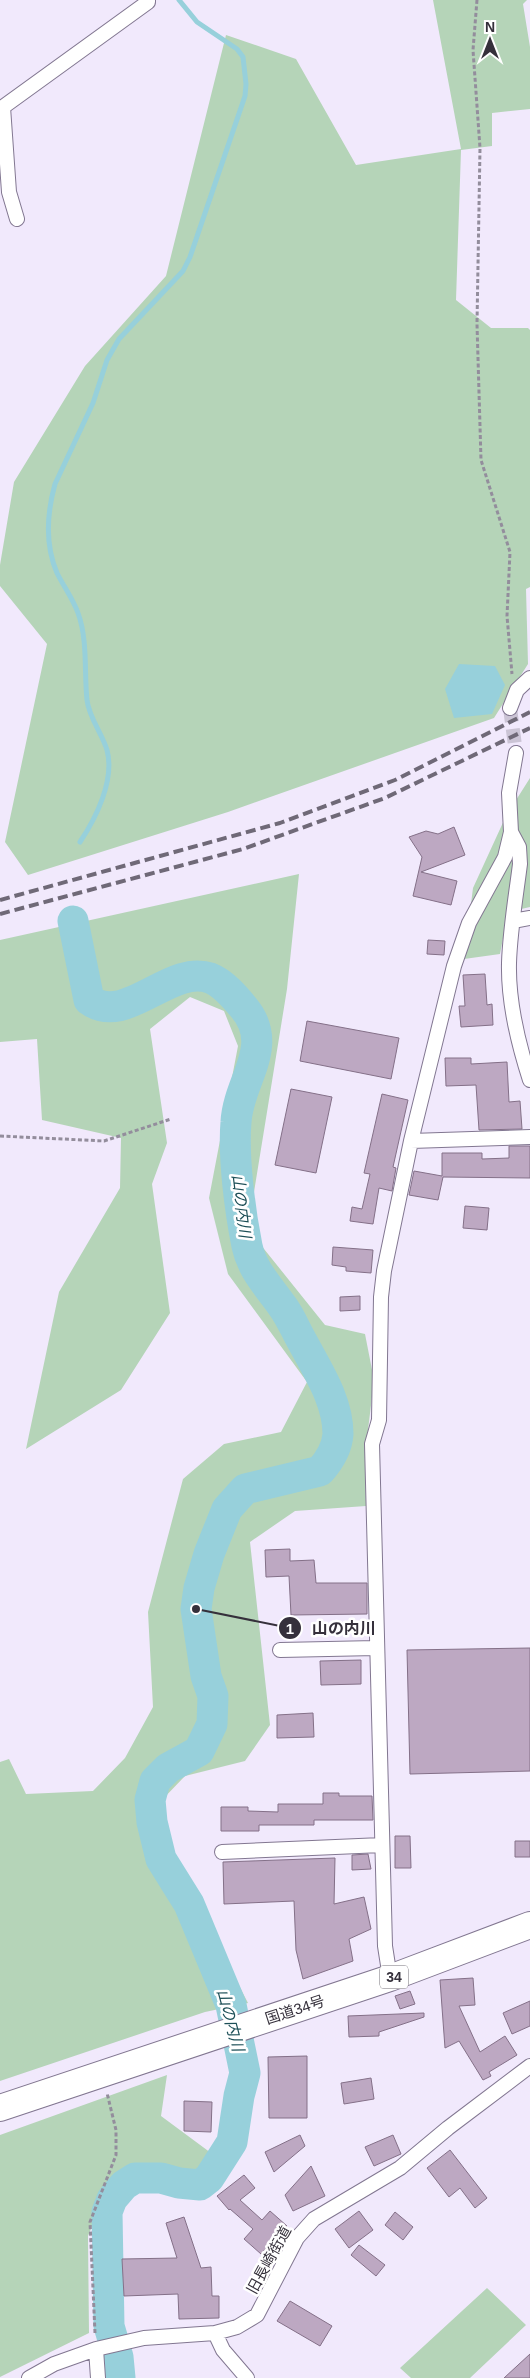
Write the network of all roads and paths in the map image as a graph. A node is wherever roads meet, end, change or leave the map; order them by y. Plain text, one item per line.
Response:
1 (477, 0) edge
2 (148, 1) edge
3 (17, 220) dead end
4 (530, 678) edge
5 (517, 690) junction
6 (510, 708) tunnel mouth
7 (516, 753) tunnel mouth
8 (511, 832) junction
9 (530, 918) edge
10 (513, 922) junction
11 (526, 1056) edge
12 (530, 1080) edge
13 (171, 1119) dead end
14 (0, 1136) edge
15 (530, 1137) edge
16 (411, 1142) junction
17 (376, 1648) junction
18 (280, 1650) dead end
19 (382, 1845) junction
20 (222, 1852) dead end
21 (530, 1925) edge
22 (390, 1978) junction
23 (530, 2066) edge
24 (107, 2089) dead end
25 (0, 2108) edge
26 (214, 2333) junction
27 (96, 2349) junction
28 (29, 2378) edge
29 (98, 2378) edge
30 (247, 2378) edge

1 - 5 path
2 - 3 street
4 - 5 street
5 - 6 street
7 - 8 street
8 - 10 street
8 - 16 street
9 - 10 street
10 - 11 street
11 - 12 street
13 - 14 path
15 - 16 street
16 - 17 street
17 - 18 street
17 - 19 street
19 - 20 street
19 - 22 street
21 - 22 highway, 国道34号 / 34
22 - 25 highway, 国道34号 / 34
23 - 26 street, 旧長崎街道
24 - 27 path
26 - 27 street, 旧長崎街道
26 - 30 street
27 - 28 street, 旧長崎街道
27 - 29 street

